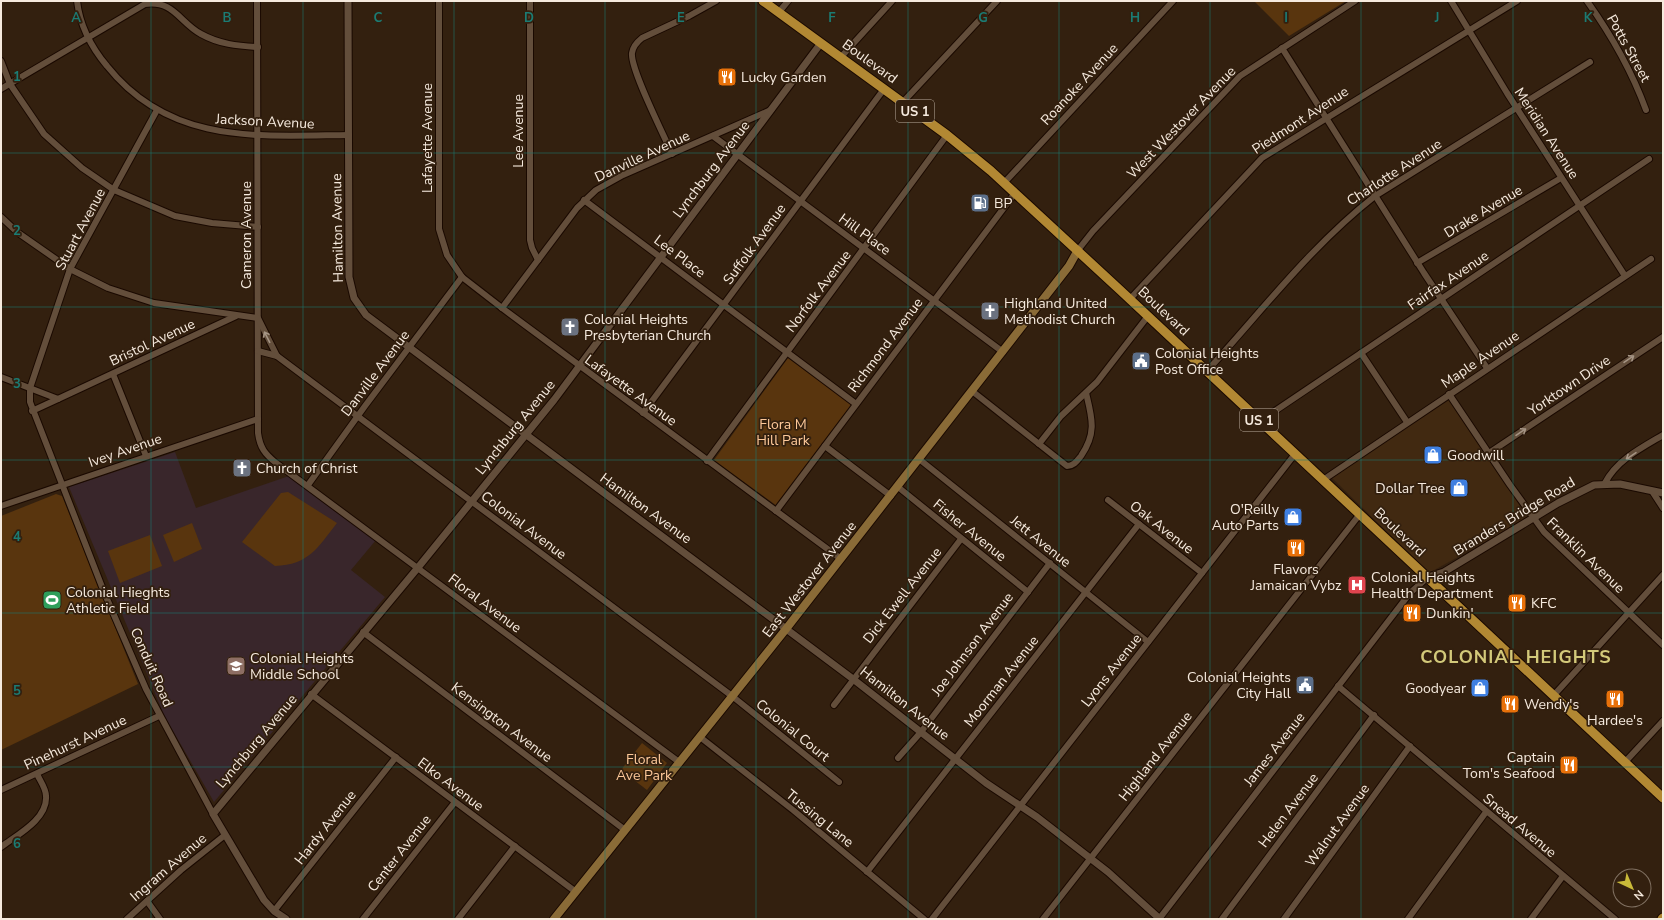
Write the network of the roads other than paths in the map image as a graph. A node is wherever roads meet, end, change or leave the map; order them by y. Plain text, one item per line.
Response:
1 (77, 1) edge
2 (258, 1) edge
3 (348, 1) edge
4 (439, 1) edge
5 (530, 1) edge
6 (716, 1) edge
7 (763, 1) edge
8 (788, 1) edge
9 (892, 1) edge
10 (997, 1) edge
11 (1173, 1) edge
12 (1355, 1) edge
13 (1451, 1) edge
14 (1516, 1) edge
15 (1586, 1) edge
16 (779, 12) junction
17 (1468, 30) junction
18 (87, 37) junction
19 (821, 43) junction
20 (258, 47) junction
21 (1282, 48) junction
22 (841, 58) junction
23 (1, 61) edge
24 (1590, 62) dead end
25 (10, 84) junction
26 (1, 89) edge
27 (884, 89) junction
28 (903, 102) junction
29 (1517, 108) junction
30 (157, 110) junction
31 (771, 110) junction
32 (1646, 110) dead end
33 (1325, 118) junction
34 (947, 135) junction
35 (258, 136) junction
36 (348, 136) junction
37 (713, 136) junction
38 (672, 154) junction
39 (738, 155) junction
40 (1649, 159) dead end
41 (1561, 178) junction
42 (1004, 182) junction
43 (114, 190) junction
44 (1015, 192) junction
45 (1375, 196) junction
46 (584, 200) junction
47 (801, 201) junction
48 (1580, 206) junction
49 (1, 217) edge
50 (258, 227) junction
51 (864, 248) junction
52 (1078, 250) junction
53 (661, 257) junction
54 (1651, 259) dead end
55 (538, 260) junction
56 (1417, 263) junction
57 (70, 269) junction
58 (1625, 276) junction
59 (462, 277) junction
60 (1130, 299) junction
61 (1441, 299) junction
62 (934, 300) junction
63 (724, 304) junction
64 (502, 308) junction
65 (236, 316) junction
66 (1148, 316) junction
67 (258, 318) junction
68 (1663, 337) edge
69 (408, 348) junction
70 (258, 351) junction
71 (787, 352) junction
72 (1003, 352) junction
73 (1361, 353) junction
74 (277, 356) junction
75 (579, 366) junction
76 (1487, 368) junction
77 (1207, 371) junction
78 (113, 374) junction
79 (1, 378) edge
80 (30, 388) junction
81 (972, 391) junction
82 (1086, 393) junction
83 (1449, 394) junction
84 (58, 399) junction
85 (856, 404) junction
86 (32, 411) junction
87 (643, 413) junction
88 (357, 416) junction
89 (258, 419) junction
90 (1260, 421) junction
91 (1407, 422) junction
92 (1663, 435) edge
93 (525, 436) junction
94 (1039, 444) junction
95 (825, 446) junction
96 (1489, 453) junction
97 (1295, 454) junction
98 (146, 456) junction
99 (919, 459) junction
100 (707, 461) junction
101 (276, 463) joint
102 (1323, 480) junction
103 (1605, 483) junction
104 (61, 484) junction
105 (308, 485) junction
106 (898, 487) junction
107 (1652, 491) junction
108 (1663, 493) edge
109 (891, 496) junction
110 (1108, 500) dead end
111 (472, 501) junction
112 (1, 506) edge
113 (1663, 508) edge
114 (776, 511) junction
115 (1360, 514) junction
116 (1533, 519) junction
117 (1139, 524) junction
118 (961, 539) junction
119 (841, 559) junction
120 (1050, 563) junction
121 (418, 567) junction
122 (1202, 573) junction
123 (1663, 575) edge
124 (1428, 578) junction
125 (1028, 592) junction
126 (1086, 592) junction
127 (1628, 612) junction
128 (786, 629) junction
129 (363, 632) junction
130 (1148, 642) junction
131 (1663, 644) edge
132 (853, 679) junction
133 (1338, 686) junction
134 (311, 694) junction
135 (1554, 695) junction
136 (732, 696) junction
137 (834, 705) dead end
138 (1374, 715) junction
139 (159, 716) junction
140 (1663, 721) edge
141 (921, 732) junction
142 (700, 737) junction
143 (1410, 746) junction
144 (396, 757) junction
145 (898, 758) dead end
146 (955, 759) junction
147 (679, 762) junction
148 (1625, 762) junction
149 (37, 774) junction
150 (839, 782) dead end
151 (1, 790) edge
152 (1663, 798) edge
153 (455, 802) junction
154 (1021, 806) junction
155 (1486, 812) junction
156 (213, 814) junction
157 (625, 830) junction
158 (225, 835) junction
159 (515, 846) junction
160 (1, 848) edge
161 (1091, 858) junction
162 (867, 872) junction
163 (1563, 876) junction
164 (576, 892) junction
165 (147, 901) junction
166 (274, 911) junction
167 (127, 919) edge
168 (160, 919) edge
169 (286, 919) edge
170 (362, 919) edge
171 (458, 919) edge
172 (554, 919) edge
173 (924, 919) edge
174 (932, 919) edge
175 (1043, 919) edge
176 (1159, 919) edge
177 (1222, 919) edge
178 (1284, 919) edge
179 (1408, 919) edge
180 (1532, 919) edge
181 (1615, 919) edge

1 - 18 street, Jackson Avenue
2 - 20 street, Cameron Avenue
3 - 36 street, Hamilton Avenue
4 - 59 street, Lafayette Avenue
5 - 55 street, Lee Avenue
6 - 38 street
7 - 16 main road, Boulevard / US 1
8 - 16 street
9 - 22 street
10 - 28 street
11 - 42 street, Roanoke Avenue
12 - 21 street, West Westover Avenue
13 - 17 street, Meridian Avenue
14 - 17 street, Piedmont Avenue
15 - 32 street, Potts Street
16 - 19 main road, Boulevard / US 1
17 - 29 street, Meridian Avenue
17 - 33 street, Piedmont Avenue
18 - 20 street
18 - 25 street
18 - 30 street, Jackson Avenue
19 - 22 main road, Boulevard / US 1
19 - 31 street, Lynchburg Avenue
20 - 35 street, Cameron Avenue
21 - 33 street
21 - 52 street, West Westover Avenue
22 - 27 main road, Boulevard / US 1
23 - 25 street
24 - 29 street, Charlotte Avenue
25 - 26 street
25 - 43 street
27 - 28 main road, Boulevard / US 1
27 - 47 street, Suffolk Avenue
28 - 34 main road, Boulevard / US 1
29 - 41 street, Meridian Avenue
29 - 45 street, Charlotte Avenue
30 - 35 street, Jackson Avenue
30 - 43 street, Stuart Avenue
31 - 37 street, Danville Avenue
31 - 39 street, Lynchburg Avenue
33 - 45 street
33 - 60 street, Piedmont Avenue
34 - 42 main road, Boulevard / US 1
34 - 51 street, Norfolk Avenue
35 - 36 street, Jackson Avenue
35 - 50 street, Cameron Avenue
36 - 69 street, Hamilton Avenue
37 - 38 street, Danville Avenue
37 - 39 street, Hill Place
38 - 46 street, Danville Avenue
39 - 47 street, Hill Place
39 - 53 street, Lynchburg Avenue
40 - 48 street, Fairfax Avenue
41 - 48 street, Meridian Avenue
41 - 56 street, Drake Avenue
42 - 44 main road, Boulevard / US 1
43 - 50 street
43 - 57 street, Stuart Avenue
44 - 52 main road, Boulevard / US 1
44 - 62 street, Richmond Avenue
45 - 56 street
45 - 77 street, Charlotte Avenue
46 - 53 street, Lee Place
46 - 55 street, Danville Avenue
47 - 51 street, Hill Place
47 - 63 street, Suffolk Avenue
48 - 58 street, Meridian Avenue
48 - 61 street, Fairfax Avenue
49 - 57 street
50 - 67 street, Cameron Avenue
51 - 62 street, Hill Place
51 - 71 street, Norfolk Avenue
52 - 60 main road, Boulevard / US 1
52 - 72 main road, East Westover Avenue
53 - 63 street, Lee Place
53 - 75 street, Lynchburg Avenue
54 - 58 street, Maple Avenue
55 - 64 street, Danville Avenue
56 - 61 street
57 - 65 street
57 - 80 street, Stuart Avenue
58 - 76 street, Maple Avenue
59 - 64 street, Lafayette Avenue
59 - 69 street, Danville Avenue
60 - 66 main road, Boulevard / US 1
61 - 73 street, Fairfax Avenue
61 - 76 street
62 - 72 street, Hill Place
62 - 85 street, Richmond Avenue
63 - 71 street, Lee Place
63 - 87 street, Suffolk Avenue
64 - 75 street, Lafayette Avenue
65 - 67 street
65 - 78 street, Bristol Avenue
66 - 77 main road, Boulevard / US 1
66 - 82 street
67 - 70 street, Cameron Avenue
74 -> 67 street, Colonial Avenue
96 -> 68 street, Yorktown Drive
69 - 88 street, Danville Avenue
69 - 93 street, Hamilton Avenue
70 - 74 street
70 - 89 street, Cameron Avenue
71 - 85 street, Lee Place
71 - 100 street, Norfolk Avenue
72 - 81 main road, East Westover Avenue
73 - 90 street, Fairfax Avenue
73 - 91 street
74 - 88 street, Colonial Avenue
75 - 87 street, Lafayette Avenue
75 - 93 street, Lynchburg Avenue
76 - 83 street, Maple Avenue
77 - 90 main road, Boulevard / US 1
78 - 84 street, Bristol Avenue
78 - 98 street
79 - 80 street
80 - 84 street
80 - 86 street, Conduit Road
81 - 94 street
81 - 99 main road, East Westover Avenue
82 - 94 street
82 - 94 street
83 - 91 street, Maple Avenue
83 - 96 street, Franklin Avenue
84 - 86 street, Bristol Avenue
85 - 95 street, Richmond Avenue
86 - 104 street, Conduit Road
87 - 100 street, Lafayette Avenue
88 - 105 street, Danville Avenue
88 - 111 street, Colonial Avenue
89 - 98 street, Ivey Avenue
89 - 101 street, Cameron Avenue
90 - 97 main road, Boulevard / US 1
91 - 102 street, Maple Avenue
92 -> 103 street
93 - 111 street, Lynchburg Avenue
93 - 128 street, Hamilton Avenue
95 - 109 street
95 - 114 street, Richmond Avenue
96 - 116 street, Franklin Avenue
97 - 102 main road, Boulevard / US 1
97 - 122 street, Lyons Avenue
98 - 104 street, Ivey Avenue
99 - 106 main road, East Westover Avenue
99 - 120 street, Jett Avenue
100 - 114 street, Lafayette Avenue
101 - 105 street, Floral Avenue
102 - 115 main road, Boulevard / US 1
103 - 107 street, Branders Bridge Road
103 - 116 street, Branders Bridge Road
104 - 112 street, Ivey Avenue
104 - 139 street, Conduit Road
105 - 121 street, Floral Avenue
106 - 109 main road, East Westover Avenue
106 - 118 street, Fisher Avenue
107 - 108 street, Branders Bridge Road
107 - 113 street
109 - 119 main road, East Westover Avenue
110 - 117 street, Oak Avenue
111 - 121 street, Lynchburg Avenue
111 - 136 street, Colonial Avenue
114 - 119 street, Lafayette Avenue
115 - 124 main road, Boulevard / US 1
115 - 161 street, Highland Avenue
116 - 124 street, Branders Bridge Road
116 - 127 street, Franklin Avenue
117 - 122 street, Oak Avenue
117 - 126 street, Moorman Avenue
118 - 125 street, Fisher Avenue
118 - 132 street, Dick Ewell Avenue
119 - 128 main road, East Westover Avenue
120 - 125 street, Joe Johnson Avenue
120 - 126 street, Jett Avenue
121 - 129 street, Lynchburg Avenue
121 - 147 street, Floral Avenue
122 - 130 street, Lyons Avenue
123 - 127 street
124 - 133 street, James Avenue
124 - 135 main road, Boulevard / US 1
125 - 141 street, Joe Johnson Avenue
126 - 130 street, Jett Avenue
126 - 146 street, Moorman Avenue
127 - 131 street, Franklin Avenue
127 - 135 street
128 - 132 street, Hamilton Avenue
128 - 136 main road, East Westover Avenue
129 - 134 street, Lynchburg Avenue
129 - 157 street, Kensington Avenue
130 - 154 street, Lyons Avenue
132 - 137 street, Dick Ewell Avenue
132 - 141 street, Hamilton Avenue
133 - 138 street, Snead Avenue
133 - 176 street, James Avenue
134 - 144 street, Elko Avenue
134 - 156 street, Lynchburg Avenue
135 - 148 main road, Boulevard / US 1
136 - 142 main road, East Westover Avenue
136 - 150 street, Colonial Court
138 - 143 street, Snead Avenue
138 - 177 street, Helen Avenue
139 - 149 street, Pinehurst Avenue
139 - 156 street, Conduit Road
140 - 148 street
141 - 145 street, Joe Johnson Avenue
141 - 146 street, Hamilton Avenue
142 - 147 main road, East Westover Avenue
142 - 162 street, Tussing Lane
143 - 155 street, Snead Avenue
143 - 178 street, Walnut Avenue
144 - 153 street, Elko Avenue
144 - 166 street, Hardy Avenue
146 - 154 street, Hamilton Avenue
146 - 162 street, Moorman Avenue
147 - 157 main road, East Westover Avenue
148 - 152 main road, Boulevard / US 1
149 - 151 street, Pinehurst Avenue
149 - 160 street
153 - 159 street, Elko Avenue
153 - 170 street, Center Avenue
154 - 161 street, Hamilton Avenue
154 - 174 street, Lyons Avenue
155 - 163 street, Snead Avenue
155 - 179 street
156 - 158 street, Conduit Road
157 - 164 main road, East Westover Avenue
158 - 165 street, Ingram Avenue
158 - 166 street, Conduit Road
159 - 164 street, Elko Avenue
159 - 171 street
161 - 175 street, Highland Avenue
161 - 176 street, Hamilton Avenue
162 - 173 street, Tussing Lane
163 - 180 street
163 - 181 street, Snead Avenue
164 - 172 main road, East Westover Avenue
165 - 167 street, Ingram Avenue
165 - 168 street
166 - 169 street, Conduit Road

